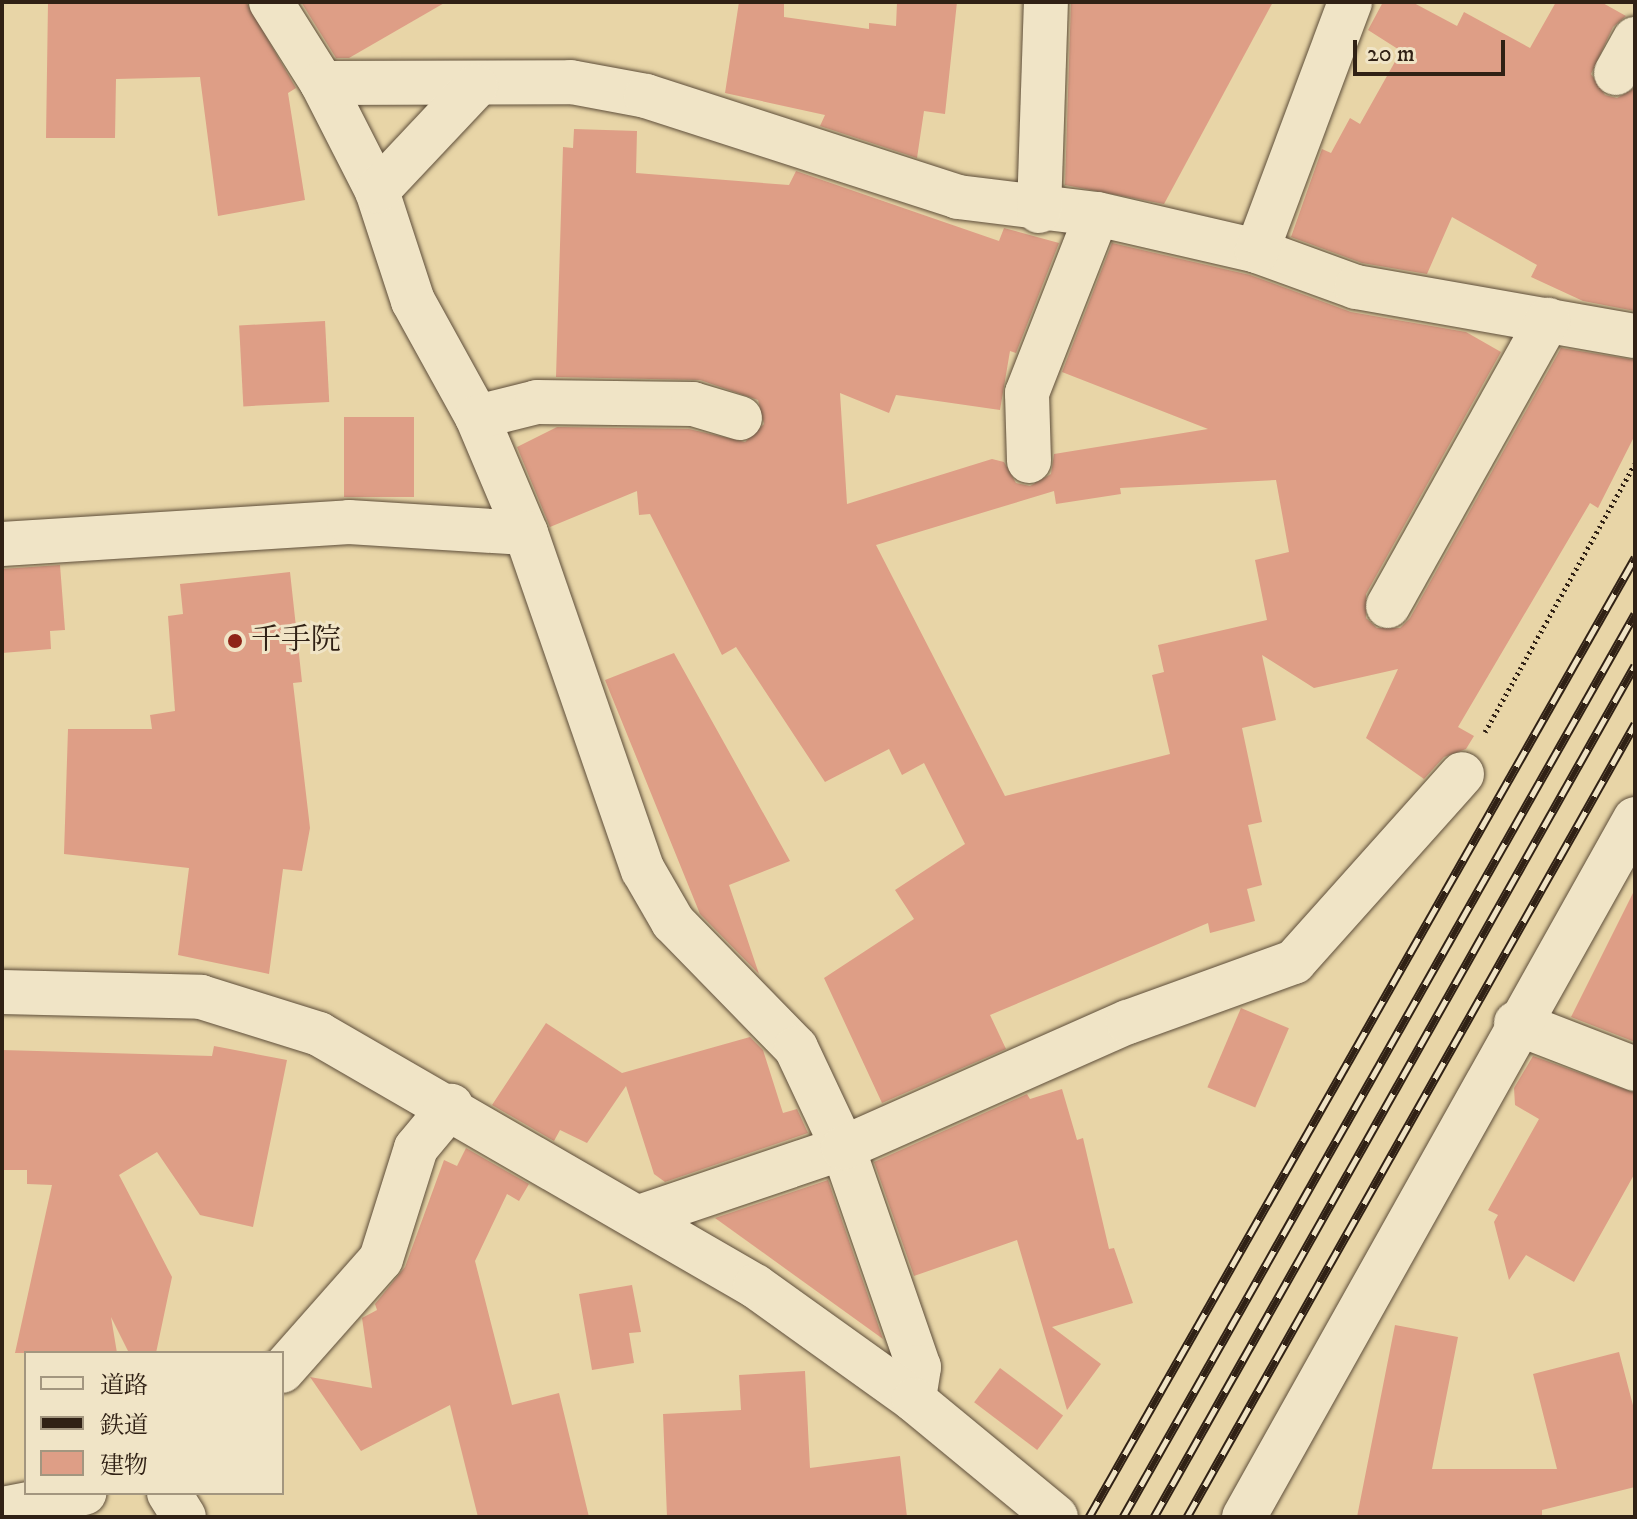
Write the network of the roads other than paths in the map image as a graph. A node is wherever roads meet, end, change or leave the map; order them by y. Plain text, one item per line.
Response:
1 (271, 2) edge
2 (1046, 2) edge
3 (1350, 2) edge
4 (322, 83) junction
5 (476, 86) junction
6 (377, 191) junction
7 (1039, 211) junction
8 (1097, 214) junction
9 (1257, 251) junction
10 (1548, 320) junction
11 (1635, 336) edge
12 (477, 417) junction
13 (740, 418) dead end
14 (1029, 461) dead end
15 (526, 533) junction
16 (2, 544) edge
17 (1388, 606) dead end
18 (1462, 774) road end
19 (1635, 819) edge
20 (2, 992) edge
21 (1516, 1023) junction
22 (1635, 1069) edge
23 (451, 1106) junction
24 (843, 1148) junction
25 (642, 1216) junction
26 (284, 1368) edge
27 (914, 1400) junction
28 (74, 1495) edge
29 (170, 1495) edge
30 (2, 1509) edge
31 (1038, 1511) edge
32 (184, 1517) edge
33 (1244, 1517) edge

1 - 4 street
2 - 7 street
3 - 9 street
4 - 5 street
4 - 6 street
5 - 6 street
5 - 7 street
6 - 12 street
7 - 8 street
8 - 9 street
8 - 14 street
9 - 10 street
10 - 11 street
10 - 17 street
12 - 13 street
12 - 15 street
15 - 16 street
15 - 24 street
18 - 24 street
19 - 21 street
20 - 23 street
21 - 22 street
21 - 33 street
23 - 25 street
23 - 26 street
24 - 25 street
24 - 27 street
25 - 27 street
27 - 31 street
28 - 30 street
29 - 32 street

